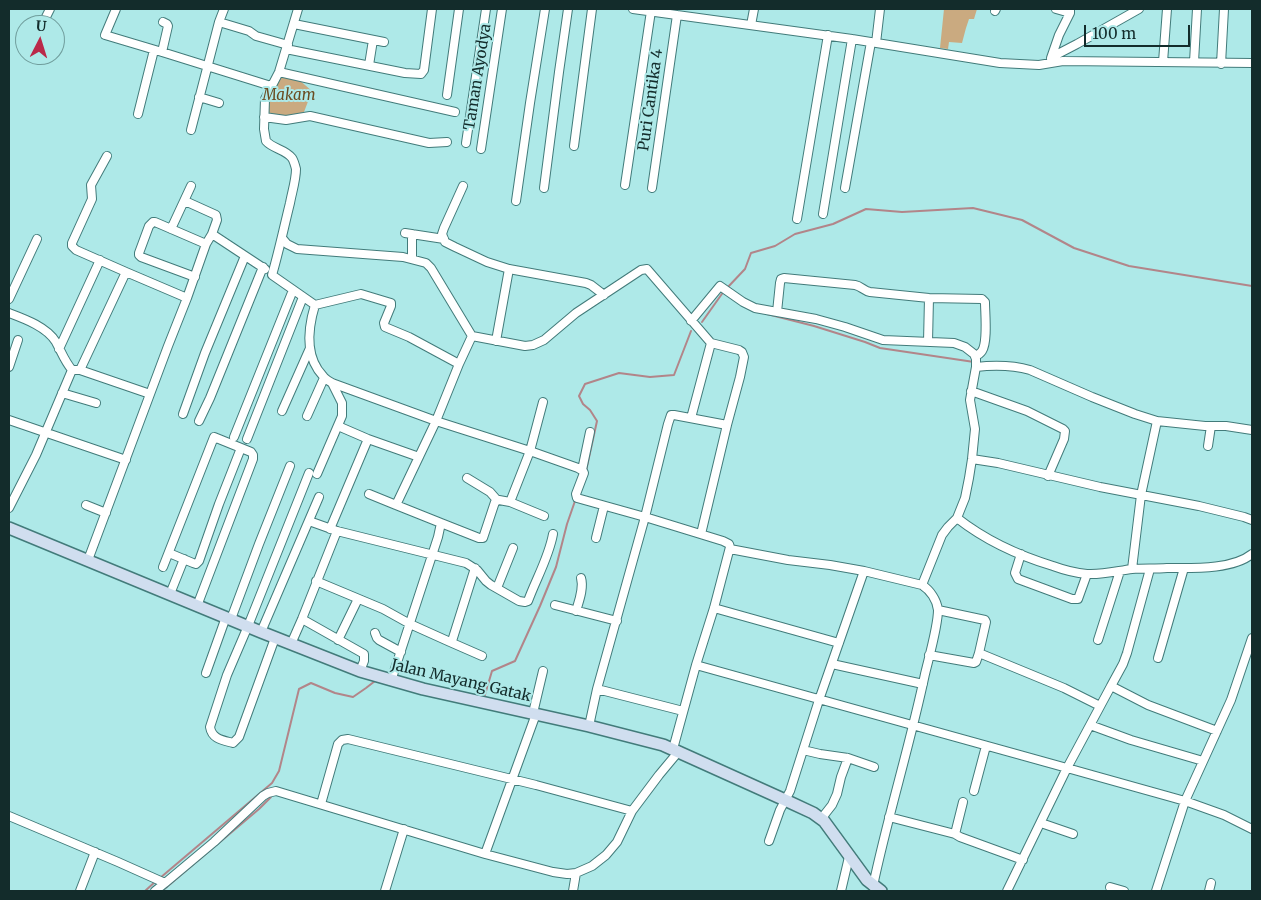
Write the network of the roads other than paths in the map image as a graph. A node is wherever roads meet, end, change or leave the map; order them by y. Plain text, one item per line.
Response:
1 (116, 9) edge
2 (224, 9) edge
3 (298, 9) edge
4 (432, 9) edge
5 (458, 9) edge
6 (486, 9) edge
7 (502, 9) edge
8 (545, 9) edge
9 (568, 9) edge
10 (592, 9) edge
11 (633, 9) edge
12 (754, 9) edge
13 (880, 9) edge
14 (1056, 9) edge
15 (1140, 9) edge
16 (1167, 9) edge
17 (1197, 9) edge
18 (1224, 9) edge
19 (651, 11) junction
20 (1070, 11) edge
21 (686, 12) edge
22 (677, 15) junction
23 (163, 22) dead end
24 (219, 22) junction
25 (294, 24) junction
26 (751, 26) junction
27 (828, 36) junction
28 (852, 39) junction
29 (373, 40) junction
30 (384, 42) dead end
31 (873, 42) junction
32 (287, 47) junction
33 (158, 51) junction
34 (1050, 60) junction
35 (1163, 62) junction
36 (1194, 62) junction
37 (1221, 64) junction
38 (1252, 64) edge
39 (369, 65) junction
40 (207, 66) junction
41 (279, 72) junction
42 (271, 86) junction
43 (447, 95) dead end
44 (199, 97) junction
45 (219, 103) dead end
46 (455, 112) dead end
47 (138, 114) dead end
48 (264, 117) junction
49 (191, 130) dead end
50 (447, 142) dead end
51 (466, 143) dead end
52 (574, 146) dead end
53 (481, 149) dead end
54 (107, 156) dead end
55 (625, 185) dead end
56 (191, 186) dead end
57 (463, 186) dead end
58 (544, 188) dead end
59 (652, 188) dead end
60 (845, 188) dead end
61 (184, 201) junction
62 (516, 201) dead end
63 (823, 214) dead end
64 (797, 219) dead end
65 (171, 228) junction
66 (212, 234) junction
67 (37, 239) dead end
68 (444, 239) junction
69 (281, 242) junction
70 (206, 244) junction
71 (246, 256) junction
72 (100, 260) junction
73 (412, 260) junction
74 (262, 267) junction
75 (509, 269) junction
76 (126, 272) junction
77 (272, 275) junction
78 (195, 277) junction
79 (293, 290) junction
80 (604, 295) junction
81 (304, 297) junction
82 (187, 298) junction
83 (929, 298) junction
84 (9, 299) edge
85 (315, 305) junction
86 (777, 312) junction
87 (9, 313) edge
88 (691, 321) junction
89 (472, 336) junction
90 (18, 340) dead end
91 (496, 341) junction
92 (928, 342) junction
93 (711, 343) junction
94 (310, 348) junction
95 (59, 349) junction
96 (461, 359) junction
97 (976, 362) junction
98 (9, 367) edge
99 (76, 370) junction
100 (324, 378) junction
101 (332, 383) junction
102 (971, 391) junction
103 (62, 393) junction
104 (150, 394) junction
105 (543, 402) dead end
106 (96, 403) dead end
107 (282, 411) dead end
108 (183, 414) dead end
109 (307, 416) dead end
110 (691, 418) junction
111 (9, 420) edge
112 (199, 421) dead end
113 (436, 421) junction
114 (1157, 421) junction
115 (338, 426) junction
116 (727, 426) junction
117 (1211, 426) junction
118 (1252, 430) edge
119 (46, 432) junction
120 (590, 432) dead end
121 (234, 437) dead end
122 (247, 439) dead end
123 (368, 439) junction
124 (1208, 446) dead end
125 (240, 448) junction
126 (530, 451) junction
127 (419, 457) junction
128 (972, 459) junction
129 (126, 460) junction
130 (290, 466) dead end
131 (582, 470) junction
132 (1048, 476) junction
133 (467, 478) dead end
134 (369, 494) dead end
135 (1141, 495) junction
136 (319, 496) dead end
137 (498, 500) junction
138 (510, 502) junction
139 (86, 505) dead end
140 (396, 505) junction
141 (604, 506) junction
142 (9, 508) edge
143 (106, 513) junction
144 (544, 516) dead end
145 (645, 517) junction
146 (958, 518) junction
147 (1252, 520) edge
148 (308, 522) junction
149 (441, 523) junction
150 (9, 528) edge
151 (333, 530) junction
152 (553, 534) dead end
153 (701, 534) junction
154 (596, 538) dead end
155 (513, 548) dead end
156 (730, 549) junction
157 (169, 552) junction
158 (1021, 554) junction
159 (1252, 554) edge
160 (431, 555) junction
161 (184, 559) junction
162 (88, 560) junction
163 (163, 567) dead end
164 (475, 568) junction
165 (1184, 568) junction
166 (1150, 569) junction
167 (1132, 570) junction
168 (864, 571) junction
169 (1120, 571) junction
170 (1087, 574) junction
171 (581, 578) dead end
172 (316, 581) junction
173 (922, 585) junction
174 (497, 588) junction
175 (170, 594) junction
176 (358, 599) junction
177 (555, 605) dead end
178 (197, 606) junction
179 (714, 608) junction
180 (938, 610) junction
181 (576, 611) junction
182 (228, 618) junction
183 (302, 619) junction
184 (617, 621) junction
185 (410, 624) junction
186 (248, 626) junction
187 (260, 632) junction
188 (375, 633) dead end
189 (275, 638) junction
190 (1252, 638) edge
191 (338, 640) junction
192 (1098, 640) dead end
193 (450, 642) junction
194 (839, 643) junction
195 (291, 644) junction
196 (401, 652) junction
197 (979, 653) junction
198 (929, 655) junction
199 (482, 656) dead end
200 (1158, 658) dead end
201 (832, 664) junction
202 (696, 665) junction
203 (360, 671) junction
204 (543, 671) dead end
205 (206, 673) dead end
206 (391, 680) junction
207 (923, 684) junction
208 (1111, 686) junction
209 (597, 690) junction
210 (819, 700) junction
211 (1100, 706) junction
212 (683, 711) junction
213 (535, 713) junction
214 (1090, 725) junction
215 (588, 726) junction
216 (912, 726) junction
217 (1217, 731) junction
218 (986, 746) junction
219 (676, 750) junction
220 (803, 750) junction
221 (848, 758) junction
222 (1203, 761) junction
223 (874, 766) dead end
224 (1067, 768) junction
225 (512, 780) junction
226 (974, 791) dead end
227 (785, 800) junction
228 (1185, 801) junction
229 (963, 802) dead end
230 (321, 804) junction
231 (632, 811) junction
232 (9, 816) edge
233 (889, 817) junction
234 (821, 819) junction
235 (1041, 823) junction
236 (404, 829) junction
237 (1252, 829) edge
238 (956, 834) junction
239 (1073, 834) dead end
240 (769, 841) dead end
241 (95, 852) junction
242 (485, 854) junction
243 (849, 857) junction
244 (1022, 860) junction
245 (576, 873) junction
246 (161, 882) junction
247 (1110, 887) dead end
248 (877, 889) edge
249 (80, 891) edge
250 (155, 891) edge
251 (385, 891) edge
252 (573, 891) edge
253 (841, 891) edge
254 (1007, 891) edge
255 (1124, 891) edge
256 (1156, 891) edge

1 - 33 street
2 - 24 street
3 - 25 street
4 - 39 street
5 - 43 street
6 - 51 street
7 - 53 street, Taman Ayodya
8 - 62 street
9 - 58 street
10 - 52 street
11 - 19 street
12 - 26 street
13 - 31 street
14 - 20 street
15 - 34 street
16 - 35 street
17 - 36 street
18 - 37 street
19 - 22 street
19 - 55 street
20 - 34 street
21 - 22 street
21 - 26 street
22 - 59 street, Puri Cantika 4
23 - 33 street
24 - 32 street
24 - 40 street
25 - 29 street
25 - 32 street
26 - 27 street
27 - 28 street
27 - 64 street
28 - 31 street
28 - 63 street
29 - 30 street
29 - 39 street
31 - 34 street
31 - 60 street
32 - 39 street
32 - 41 street
33 - 40 street
33 - 47 street
34 - 35 street
35 - 36 street
36 - 37 street
37 - 38 street
40 - 42 street
40 - 44 street
41 - 42 street
41 - 46 street
42 - 48 street
44 - 45 street
44 - 49 street
48 - 50 street
48 - 69 street
54 - 72 street
56 - 61 street
57 - 68 street
61 - 65 street
61 - 66 street
65 - 70 street
65 - 78 street
66 - 70 street
66 - 71 street
67 - 84 street
68 - 73 street
68 - 75 street
69 - 73 street
69 - 77 street
70 - 78 street
71 - 74 street
71 - 108 street
72 - 76 street
72 - 95 street
73 - 89 street
74 - 77 street
74 - 112 street
75 - 80 street
75 - 91 street
76 - 82 street
76 - 99 street
77 - 79 street
78 - 82 street
79 - 81 street
79 - 121 street
80 - 88 street
80 - 91 street
81 - 85 street
81 - 122 street
82 - 104 street
83 - 86 street
83 - 92 street
83 - 97 street
85 - 94 street
85 - 96 street
86 - 88 street
86 - 92 street
87 - 95 street
88 - 93 street
89 - 91 street
89 - 96 street
90 - 98 street
92 - 97 street
93 - 110 street
93 - 116 street
94 - 100 street
94 - 107 street
95 - 99 street
96 - 113 street
97 - 102 street
97 - 114 street
99 - 103 street
99 - 104 street
100 - 101 street
100 - 109 street
101 - 113 street
101 - 115 street
102 - 128 street
102 - 132 street
103 - 106 street
103 - 119 street
104 - 129 street
105 - 126 street
110 - 116 street
110 - 145 street
111 - 119 street
113 - 126 street
113 - 127 street
114 - 117 street
114 - 135 street
115 - 123 street
115 - 186 street
116 - 153 street
117 - 118 street
117 - 124 street
119 - 129 street
119 - 142 street
120 - 131 street
123 - 127 street
123 - 151 street
125 - 157 street
125 - 161 street
125 - 178 street
126 - 131 street
126 - 138 street
127 - 140 street
128 - 132 street
128 - 146 street
129 - 143 street
130 - 182 street
131 - 141 street
132 - 135 street
133 - 137 street
134 - 140 street
135 - 147 street
135 - 167 street
136 - 148 street
137 - 138 street
137 - 149 street
138 - 144 street
139 - 143 street
140 - 149 street
141 - 145 street
141 - 154 street
143 - 162 street
145 - 153 street
145 - 184 street
146 - 158 street
146 - 173 street
148 - 151 street
148 - 187 street
149 - 160 street
150 - 162 street, Jalan Mayang Gatak
151 - 160 street
151 - 172 street
152 - 174 street
153 - 156 street
155 - 174 street
156 - 168 street
156 - 179 street
157 - 161 street
157 - 163 street
158 - 170 street
158 - 170 street
159 - 165 street
160 - 164 street
160 - 185 street
161 - 175 street
162 - 175 street, Jalan Mayang Gatak
164 - 174 street
164 - 193 street
165 - 166 street
165 - 200 street
166 - 167 street
166 - 208 street
167 - 169 street
168 - 173 street
168 - 194 street
169 - 170 street
169 - 192 street
171 - 181 street
172 - 176 street
172 - 183 street
173 - 180 street
175 - 178 street, Jalan Mayang Gatak
176 - 185 street
176 - 191 street
177 - 181 street
178 - 182 street, Jalan Mayang Gatak
179 - 194 street
179 - 202 street
180 - 197 street
180 - 198 street
181 - 184 street
182 - 186 street, Jalan Mayang Gatak
182 - 205 street
183 - 191 street
183 - 195 street
184 - 209 street
185 - 193 street
185 - 196 street
186 - 187 street, Jalan Mayang Gatak
186 - 189 street
187 - 189 street, Jalan Mayang Gatak
188 - 196 street
189 - 195 street, Jalan Mayang Gatak
190 - 217 street
191 - 203 street
193 - 199 street
194 - 201 street
195 - 203 street, Jalan Mayang Gatak
196 - 206 street
197 - 198 street
197 - 211 street
198 - 207 street
201 - 207 street
201 - 210 street
202 - 210 street
202 - 212 street
203 - 206 street, Jalan Mayang Gatak
204 - 213 street
206 - 213 street, Jalan Mayang Gatak
207 - 216 street
208 - 211 street
208 - 217 street
209 - 212 street
209 - 215 street
210 - 216 street
210 - 220 street
211 - 214 street
212 - 219 street
213 - 215 street, Jalan Mayang Gatak
213 - 225 street
214 - 222 street
214 - 224 street
215 - 219 street, Jalan Mayang Gatak
216 - 218 street
216 - 233 street
217 - 222 street
218 - 224 street
218 - 226 street
219 - 227 street, Jalan Mayang Gatak
219 - 231 street
220 - 221 street
220 - 227 street
221 - 223 street
221 - 234 street
222 - 228 street
224 - 228 street
224 - 235 street
225 - 230 street
225 - 231 street
225 - 242 street
227 - 234 street, Jalan Mayang Gatak
227 - 240 street
228 - 237 street
228 - 256 street
229 - 238 street
230 - 236 street
230 - 246 street
231 - 245 street
232 - 241 street
233 - 238 street
233 - 248 street
234 - 243 street, Jalan Mayang Gatak
235 - 239 street
235 - 244 street
236 - 242 street
236 - 251 street
238 - 244 street
241 - 246 street
241 - 249 street
242 - 245 street
243 - 248 street, Jalan Mayang Gatak
243 - 253 street
244 - 254 street
245 - 252 street
246 - 250 street
247 - 255 street

